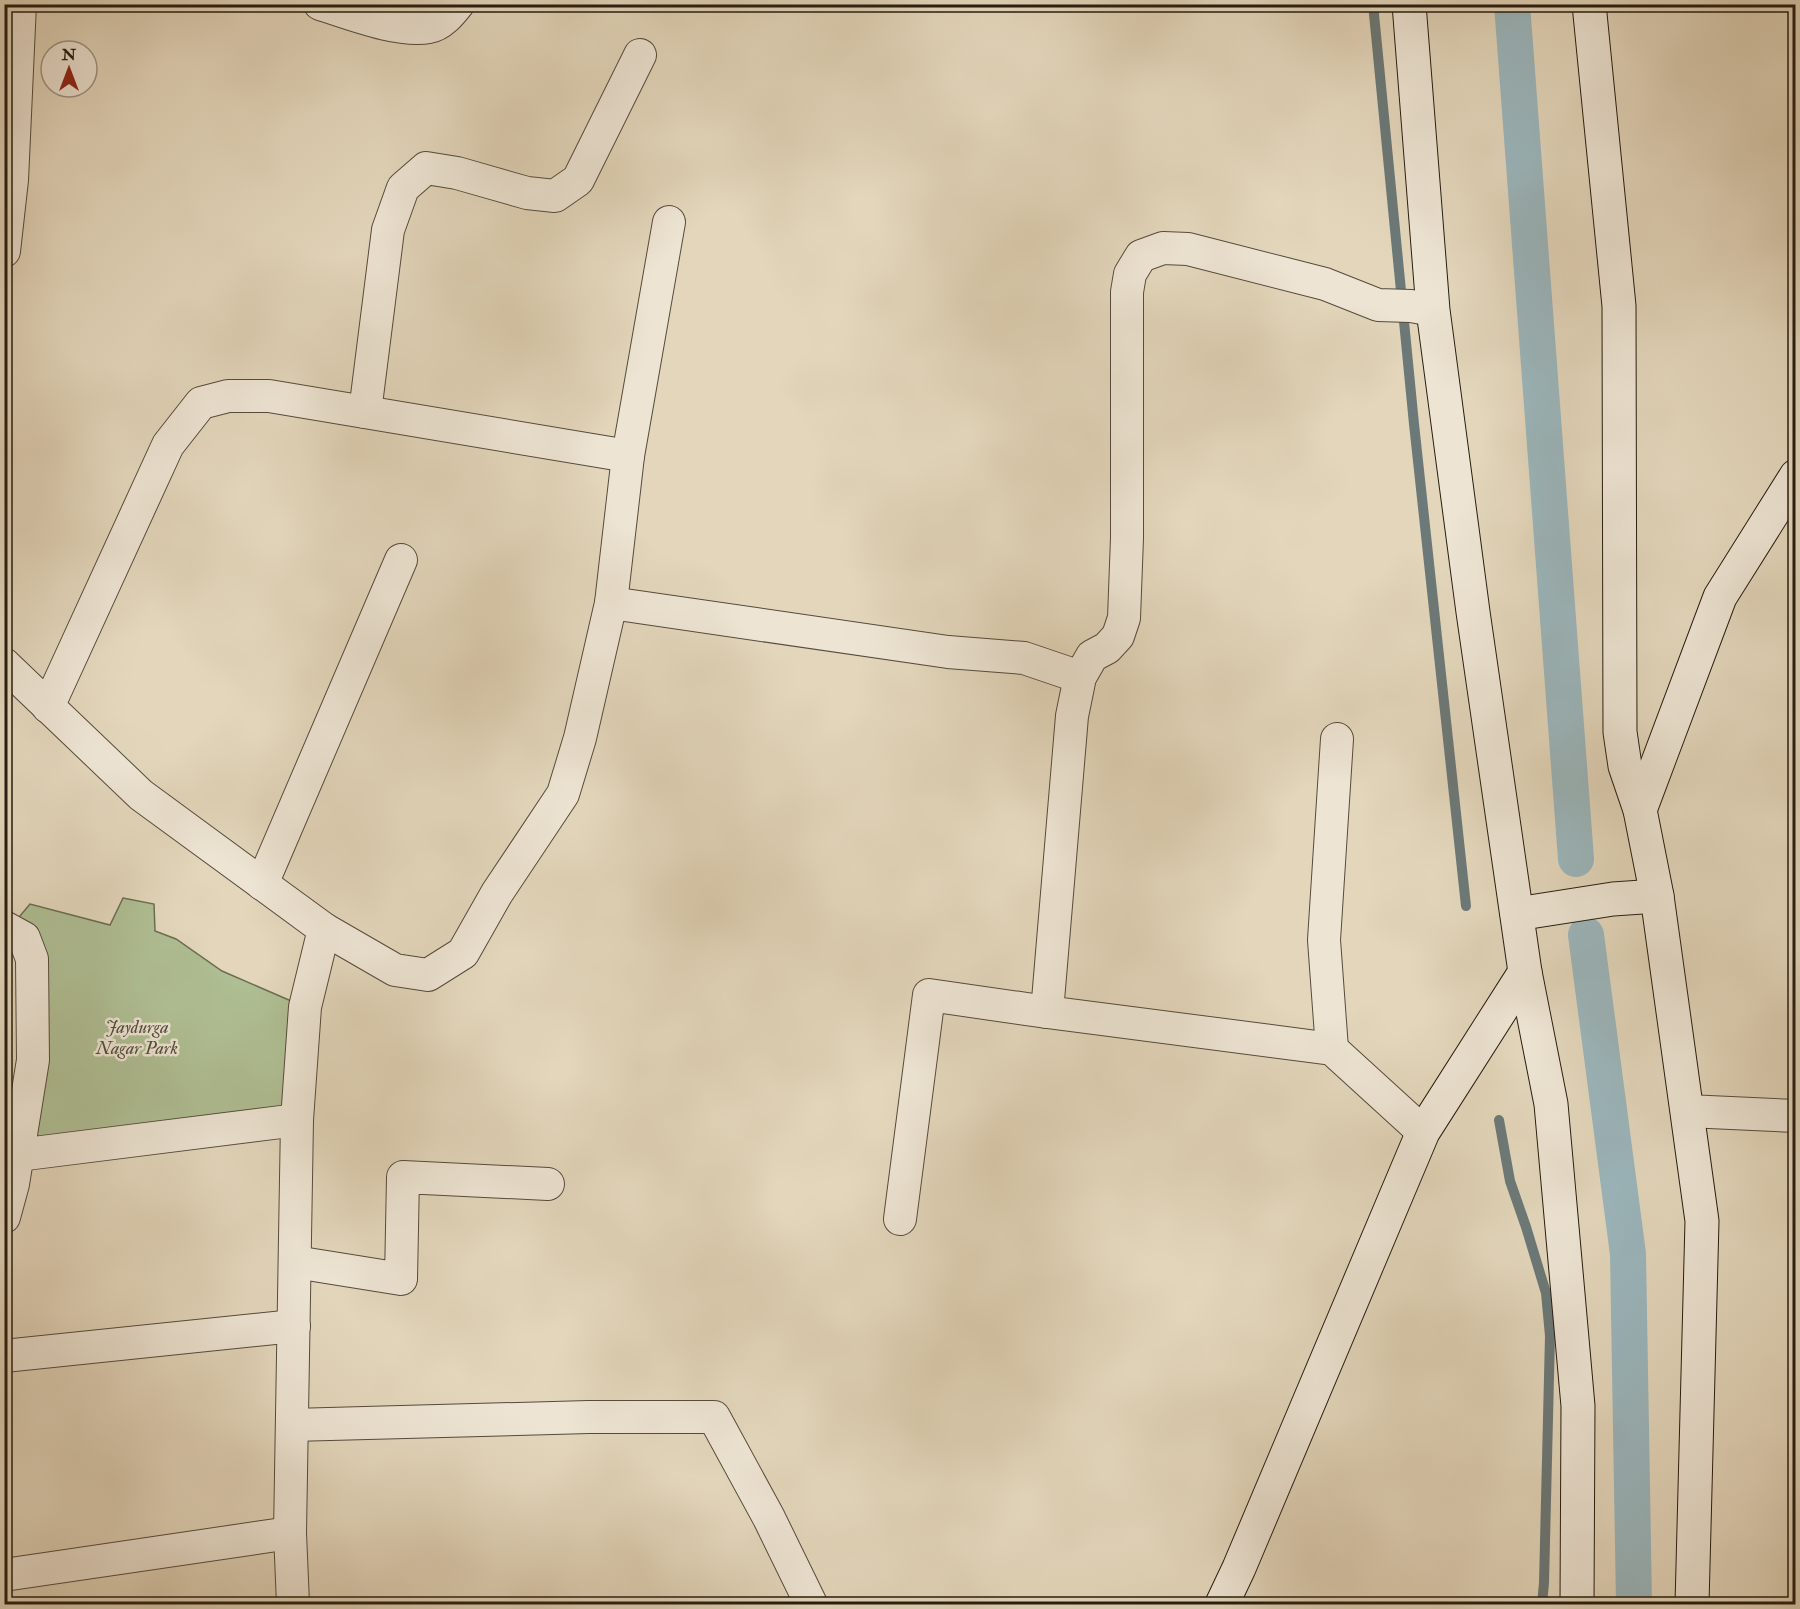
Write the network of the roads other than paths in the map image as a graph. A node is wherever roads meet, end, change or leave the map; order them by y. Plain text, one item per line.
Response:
1 (20, 4) edge
2 (320, 4) edge
3 (458, 4) edge
4 (1409, 4) edge
5 (1589, 4) edge
6 (640, 55) dead end
7 (669, 222) dead end
8 (4, 251) edge
9 (1422, 308) junction
10 (365, 412) junction
11 (628, 456) junction
12 (1796, 476) edge
13 (401, 560) dead end
14 (611, 603) junction
15 (4, 664) edge
16 (1080, 677) junction
17 (48, 707) junction
18 (1337, 739) dead end
19 (1640, 810) junction
20 (262, 884) junction
21 (1657, 896) junction
22 (1517, 915) junction
23 (4, 927) edge
24 (324, 929) junction
25 (1525, 972) junction
26 (1047, 1012) junction
27 (1332, 1049) junction
28 (1687, 1111) junction
29 (1796, 1116) edge
30 (297, 1120) junction
31 (1423, 1132) junction
32 (18, 1155) junction
33 (548, 1184) dead end
34 (4, 1217) edge
35 (900, 1220) dead end
36 (295, 1262) junction
37 (294, 1326) junction
38 (4, 1356) edge
39 (292, 1425) junction
40 (290, 1533) junction
41 (4, 1575) edge
42 (293, 1605) edge
43 (811, 1605) edge
44 (1222, 1605) edge
45 (1577, 1605) edge
46 (1692, 1605) edge

1 - 8 street
2 - 3 street
4 - 9 street
5 - 19 street
6 - 10 street
7 - 11 street
9 - 16 street
9 - 22 street
10 - 11 street
10 - 17 street
11 - 14 street
12 - 19 street
13 - 20 street
14 - 16 street
14 - 24 street
15 - 17 street
16 - 26 street
17 - 20 street
18 - 27 street
19 - 21 street
20 - 24 street
21 - 22 street
21 - 28 street
22 - 25 street
23 - 32 street
24 - 30 street
25 - 31 street
25 - 45 street
26 - 27 street
26 - 35 street
27 - 31 street
28 - 29 street
28 - 46 street
30 - 32 street
30 - 36 street
31 - 44 street
32 - 34 street
33 - 36 street
36 - 37 street
37 - 38 street
37 - 39 street
39 - 40 street
39 - 43 street
40 - 41 street
40 - 42 street

